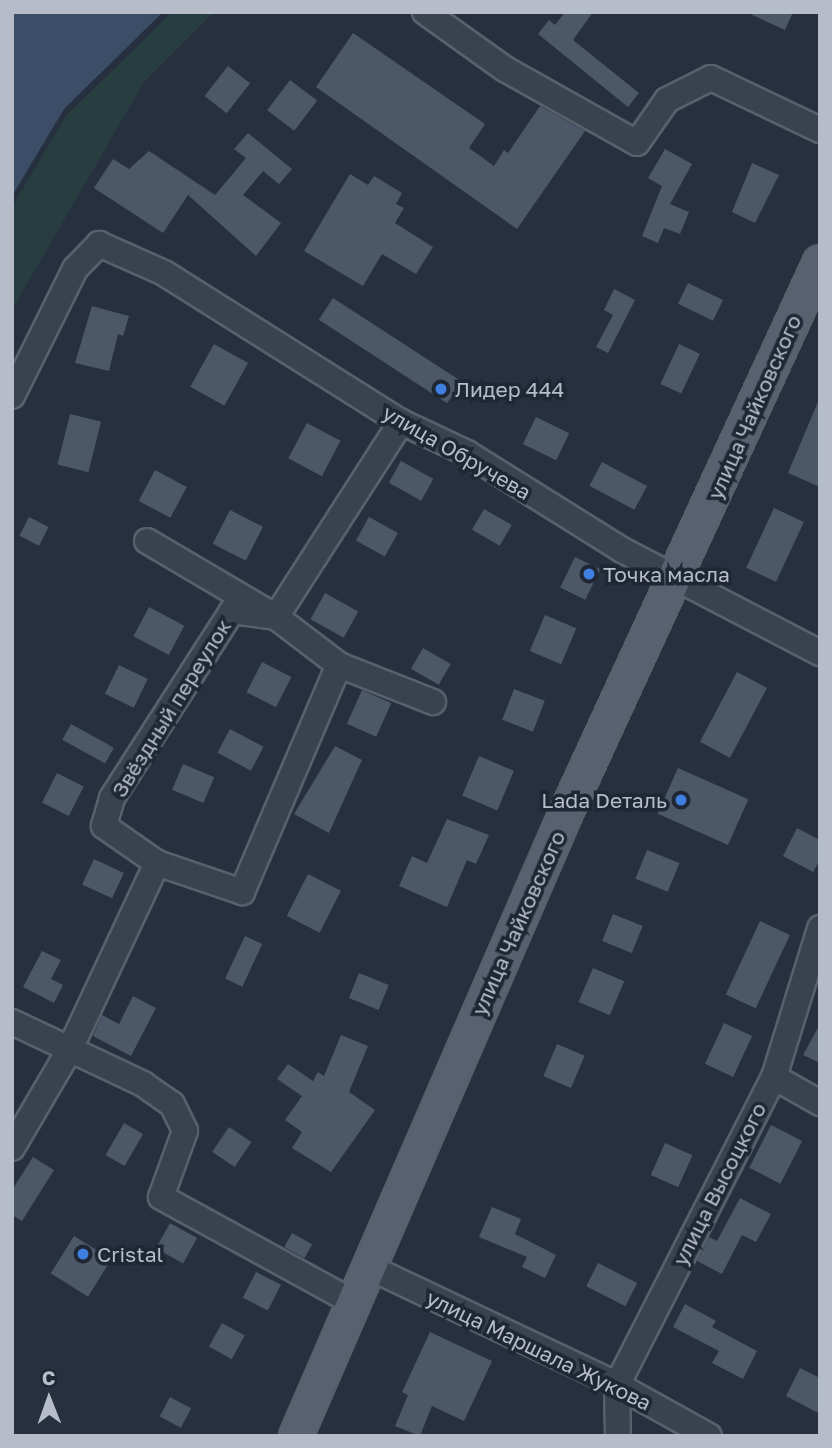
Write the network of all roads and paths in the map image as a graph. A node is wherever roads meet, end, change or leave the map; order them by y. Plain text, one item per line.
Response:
1 (425, 12) edge
2 (820, 130) edge
3 (820, 262) edge
4 (12, 396) edge
5 (401, 422) junction
6 (147, 541) dead end
7 (678, 575) junction
8 (276, 617) junction
9 (820, 653) edge
10 (339, 665) junction
11 (433, 702) dead end
12 (157, 863) junction
13 (820, 928) edge
14 (12, 1022) edge
15 (69, 1051) junction
16 (774, 1077) junction
17 (820, 1103) edge
18 (12, 1148) edge
19 (369, 1267) junction
20 (353, 1302) junction
21 (617, 1385) junction
22 (296, 1436) edge
23 (618, 1436) edge
24 (709, 1436) edge

1 - 2 street
3 - 7 main road, улица Чайковского
4 - 5 street, улица Обручева
5 - 7 street, улица Обручева
5 - 8 street
6 - 8 street, Звёздный переулок
7 - 9 street, улица Обручева
7 - 19 main road, улица Чайковского
8 - 10 street, Звёздный переулок
8 - 12 street, Звёздный переулок
10 - 11 street, Звёздный переулок
10 - 12 street, Звёздный переулок
12 - 15 street
13 - 16 street, улица Высоцкого
14 - 15 street
15 - 18 street
15 - 20 street
16 - 17 street
16 - 21 street, улица Высоцкого
19 - 20 main road, улица Чайковского
19 - 21 street, улица Маршала Жукова
20 - 22 main road, улица Чайковского
21 - 23 street, улица Высоцкого
21 - 24 street, улица Маршала Жукова

